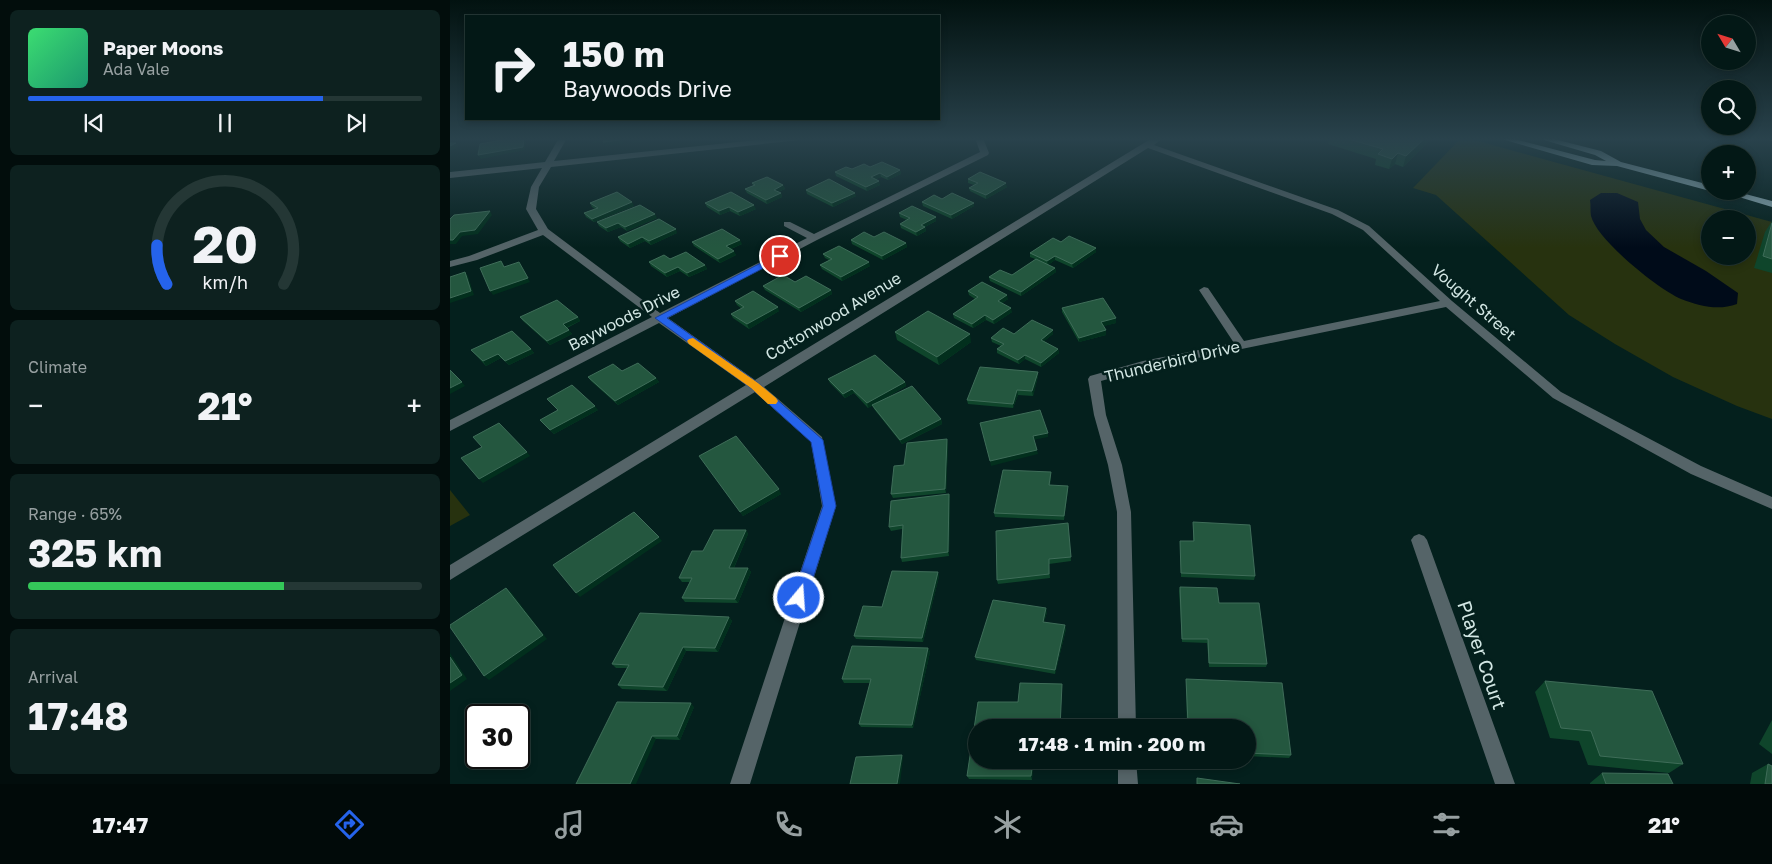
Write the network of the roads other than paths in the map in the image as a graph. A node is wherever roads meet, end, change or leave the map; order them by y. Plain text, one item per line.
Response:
1 (542, 175) edge
2 (942, 175) edge
3 (1099, 175) edge
4 (1230, 175) edge
5 (1659, 175) edge
6 (1701, 186) edge
7 (1756, 200) edge
8 (1772, 204) edge
9 (787, 224) dead end
10 (544, 231) junction
11 (814, 238) junction
12 (450, 264) edge
13 (1204, 290) dead end
14 (1448, 303) junction
15 (660, 318) junction
16 (1241, 345) junction
17 (754, 385) junction
18 (450, 426) edge
19 (1772, 503) edge
20 (1420, 540) dead end
21 (450, 573) edge
22 (1127, 719) edge
23 (1127, 769) edge
24 (740, 784) edge
25 (1128, 784) edge
26 (1505, 784) edge

1 - 10 street
2 - 11 street, Baywoods Drive
3 - 17 street, Cottonwood Avenue
4 - 14 street, Vought Street
5 - 6 main road
7 - 8 main road
9 - 11 street
10 - 12 street
10 - 15 street
11 - 15 street, Baywoods Drive
13 - 16 street
14 - 16 street, Thunderbird Drive
14 - 19 street, Vought Street
15 - 17 street
15 - 18 street, Baywoods Drive
16 - 22 street, Thunderbird Drive
17 - 21 street, Cottonwood Avenue
17 - 24 street
20 - 26 street, Player Court
23 - 25 street

